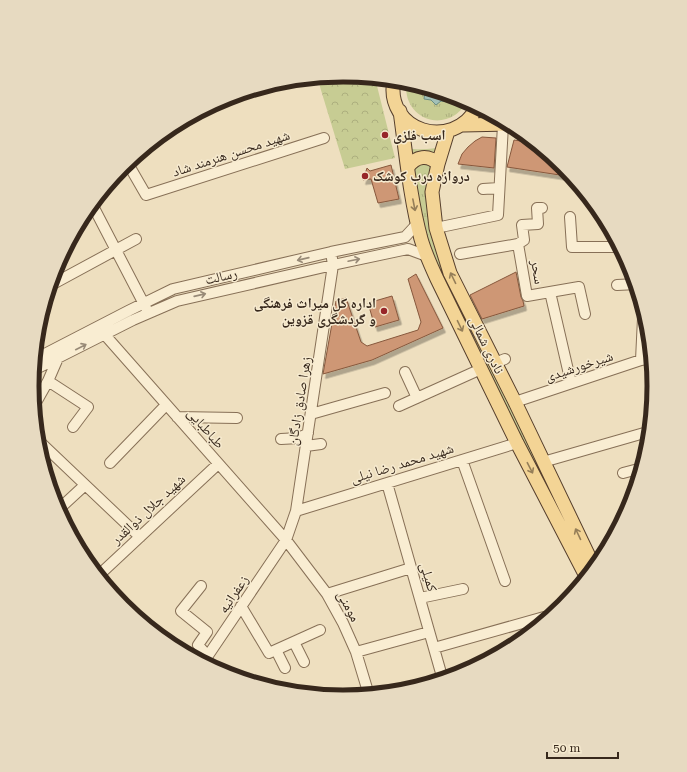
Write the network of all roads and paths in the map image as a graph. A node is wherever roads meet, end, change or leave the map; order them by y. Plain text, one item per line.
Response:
1 (393, 86) edge
2 (400, 111) junction
3 (475, 112) edge
4 (499, 124) edge
5 (462, 125) junction
6 (506, 129) edge
7 (448, 131) junction
8 (324, 138) dead end
9 (438, 164) junction
10 (408, 167) junction
11 (131, 168) edge
12 (499, 188) junction
13 (483, 189) dead end
14 (542, 208) dead end
15 (95, 210) edge
16 (570, 217) dead end
17 (418, 223) junction
18 (436, 228) junction
19 (136, 239) dead end
20 (518, 244) junction
21 (615, 247) edge
22 (116, 250) junction
23 (331, 252) junction
24 (460, 254) dead end
25 (427, 256) junction
26 (333, 265) junction
27 (57, 283) edge
28 (631, 284) edge
29 (617, 285) dead end
30 (550, 292) junction
31 (143, 303) junction
32 (149, 313) junction
33 (585, 314) dead end
34 (105, 335) junction
35 (643, 335) edge
36 (41, 354) edge
37 (58, 358) junction
38 (646, 359) edge
39 (641, 360) junction
40 (40, 367) edge
41 (481, 369) junction
42 (405, 372) dead end
43 (48, 382) junction
44 (571, 383) junction
45 (385, 393) dead end
46 (40, 397) edge
47 (417, 398) junction
48 (515, 402) junction
49 (166, 405) junction
50 (399, 406) dead end
51 (311, 414) junction
52 (177, 418) junction
53 (238, 418) dead end
54 (73, 427) dead end
55 (308, 433) junction
56 (644, 433) edge
57 (281, 440) dead end
58 (517, 442) junction
59 (321, 444) dead end
60 (306, 446) junction
61 (45, 447) edge
62 (462, 460) junction
63 (543, 462) junction
64 (110, 463) dead end
65 (218, 464) junction
66 (637, 469) edge
67 (623, 473) dead end
68 (387, 483) junction
69 (86, 485) junction
70 (63, 505) edge
71 (296, 511) junction
72 (140, 537) junction
73 (286, 540) junction
74 (591, 563) edge
75 (411, 568) junction
76 (103, 572) edge
77 (584, 572) edge
78 (505, 581) dead end
79 (201, 586) dead end
80 (463, 590) dead end
81 (327, 594) junction
82 (420, 598) junction
83 (241, 606) junction
84 (541, 618) edge
85 (320, 630) dead end
86 (429, 632) junction
87 (294, 642) junction
88 (434, 648) junction
89 (276, 650) junction
90 (356, 652) junction
91 (202, 655) edge
92 (206, 658) edge
93 (304, 662) dead end
94 (285, 668) dead end
95 (441, 674) edge
96 (367, 690) edge

1 - 2 main road, نادری شمالی
2 - 7 main road
2 - 10 main road, نادری شمالی
3 - 5 main road
4 - 5 main road
5 - 7 main road
6 - 12 street
7 - 9 main road, نادری شمالی
8 - 11 street, شهید محسن هنرمند شاد
9 - 10 main road
9 - 18 main road, نادری شمالی
10 -> 17 main road, نادری شمالی
12 - 13 street
12 - 18 street
14 - 20 street
15 - 22 street
16 - 21 street
17 - 23 street, رسالت
17 - 25 main road, نادری شمالی
48 -> 18 main road, نادری شمالی
19 - 22 street
20 - 24 street, سحر
20 - 30 street, سحر
22 - 27 street
22 - 31 street
23 - 26 street, زهرا صادق زادگان
23 -> 31 street, رسالت
26 -> 25 street, رسالت
25 -> 41 main road, نادری شمالی
32 -> 26 street, رسالت
26 - 51 street, زهرا صادق زادگان
28 - 29 street
30 - 33 street
30 - 44 street, سحر
31 - 32 street
31 - 36 street, رسالت
32 - 34 street, رسالت
37 -> 34 street, رسالت
34 - 49 street, طباطبایی
35 - 39 street
37 - 40 street, رسالت
37 - 43 street
38 - 39 street, شیرخورشیدی
39 - 44 street, شیرخورشیدی
41 - 47 street
41 - 58 main road, نادری شمالی
42 - 47 street
43 - 46 street
43 - 54 street
44 - 48 street, شیرخورشیدی
45 - 51 street
47 - 50 street
48 - 63 main road, نادری شمالی
49 - 52 street, طباطبایی
49 - 64 street
51 - 55 street, زهرا صادق زادگان
52 - 53 street
52 - 65 street, طباطبایی
55 - 57 street
55 - 60 street, زهرا صادق زادگان
56 - 63 street
58 - 62 street, شهید محمد رضا نیلی
58 -> 77 main road, نادری شمالی
59 - 60 street
60 - 71 street, زهرا صادق زادگان
61 - 69 street
62 - 68 street, شهید محمد رضا نیلی
62 - 78 street
74 -> 63 main road, نادری شمالی
65 - 72 street, شهید جلال ذوالقدر
65 - 73 street, طباطبایی
66 - 67 street
68 - 71 street, شهید محمد رضا نیلی
68 - 75 street, کمیلی
69 - 70 street
69 - 72 street
71 - 73 street, زهرا صادق زادگان
72 - 76 street, شهید جلال ذوالقدر
73 - 81 street, مومنی
73 - 83 street, زعفرانیه
75 - 81 street
75 - 82 street, کمیلی
79 - 91 street
80 - 82 street
81 - 90 street, مومنی
82 - 86 street, کمیلی
83 - 89 street
83 - 92 street, زعفرانیه
84 - 88 street
85 - 87 street
86 - 88 street, کمیلی
86 - 90 street
87 - 89 street
87 - 93 street
88 - 95 street, کمیلی
89 - 94 street
90 - 96 street, مومنی

